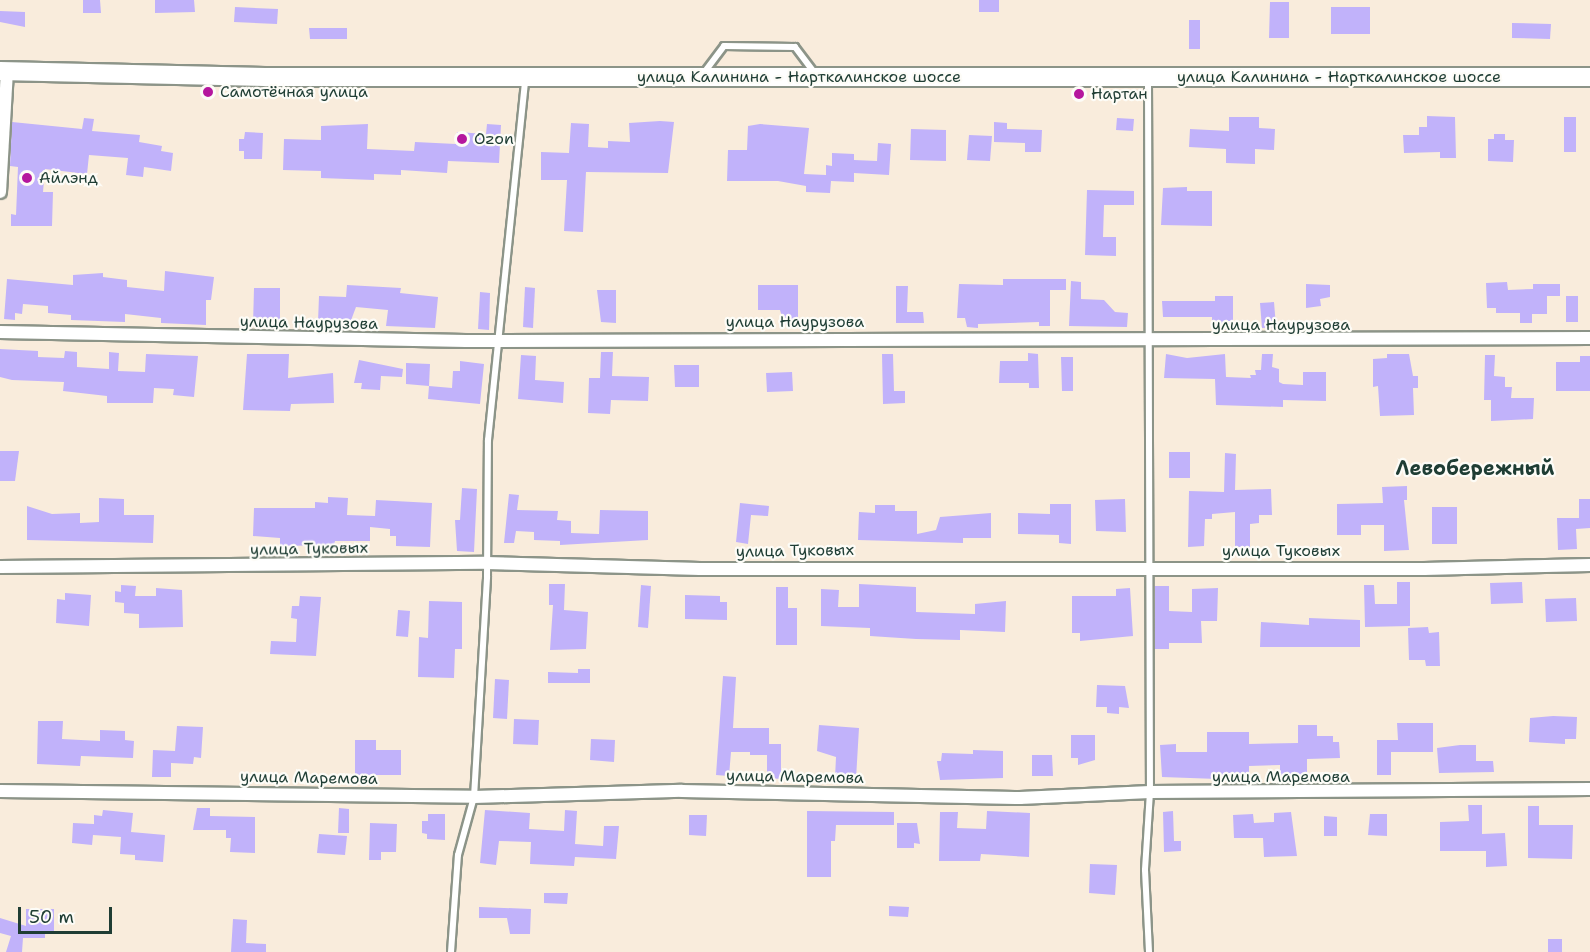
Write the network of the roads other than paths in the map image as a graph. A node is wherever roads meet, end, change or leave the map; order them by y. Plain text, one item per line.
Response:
1 (4, 71) edge
2 (525, 76) junction
3 (701, 77) junction
4 (818, 77) junction
5 (1148, 77) junction
6 (1590, 77) edge
7 (0, 192) edge
8 (0, 333) edge
9 (496, 338) junction
10 (1590, 338) edge
11 (1149, 342) junction
12 (486, 563) junction
13 (1590, 565) edge
14 (0, 567) edge
15 (1149, 567) junction
16 (1590, 789) edge
17 (0, 791) edge
18 (1150, 792) junction
19 (474, 797) junction
20 (451, 952) edge
21 (1149, 952) edge

1 - 2 main road, улица Калинина - Нарткалинское шоссе
1 - 7 street
2 - 3 main road, улица Калинина - Нарткалинское шоссе
2 - 9 lane
3 - 4 main road, улица Калинина - Нарткалинское шоссе
3 - 4 lane
4 - 5 main road, улица Калинина - Нарткалинское шоссе
5 - 6 main road, улица Калинина - Нарткалинское шоссе
5 - 11 lane
8 - 9 street, улица Наурузова
9 - 11 street, улица Наурузова
9 - 12 lane
10 - 11 street, улица Наурузова
11 - 15 lane
12 - 14 street, улица Туковых
12 - 15 street, улица Туковых
12 - 19 lane
13 - 15 street, улица Туковых
15 - 18 lane
16 - 18 street, улица Маремова
17 - 19 street, улица Маремова
18 - 19 street, улица Маремова
18 - 21 lane
19 - 20 lane

